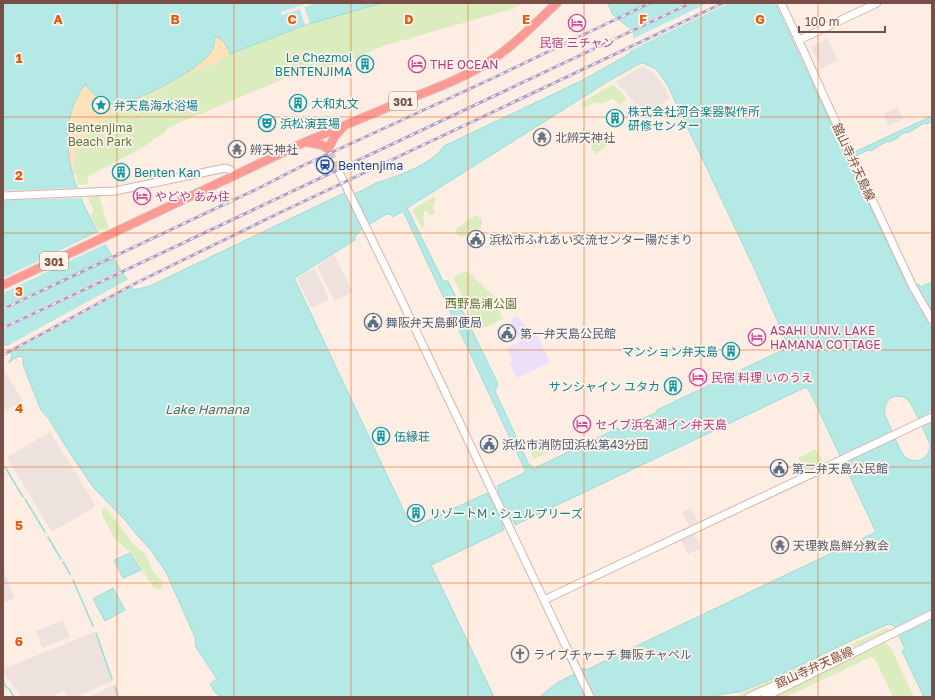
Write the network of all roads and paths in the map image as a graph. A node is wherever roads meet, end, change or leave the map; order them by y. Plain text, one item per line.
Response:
1 (557, 3) edge
2 (781, 3) edge
3 (877, 3) edge
4 (799, 40) junction
5 (348, 123) junction
6 (306, 142) junction
7 (339, 172) tunnel mouth
8 (234, 175) junction
9 (3, 196) edge
10 (3, 285) edge
11 (932, 320) edge
12 (932, 417) edge
13 (544, 600) junction
14 (932, 614) edge
15 (880, 639) junction
16 (590, 697) edge
17 (749, 697) edge
18 (765, 697) edge

1 - 5 highway, 301
2 - 4 street, 舘山寺弁天島線
3 - 4 street
4 - 11 street, 舘山寺弁天島線
5 - 6 highway, 301
5 - 6 highway
6 - 8 highway, 301
7 - 13 street
8 - 9 street
8 - 10 highway, 301
12 - 13 street
13 - 16 street
14 - 15 street, 舘山寺弁天島線
15 - 17 street, 舘山寺弁天島線
15 - 18 street, 舘山寺弁天島線

